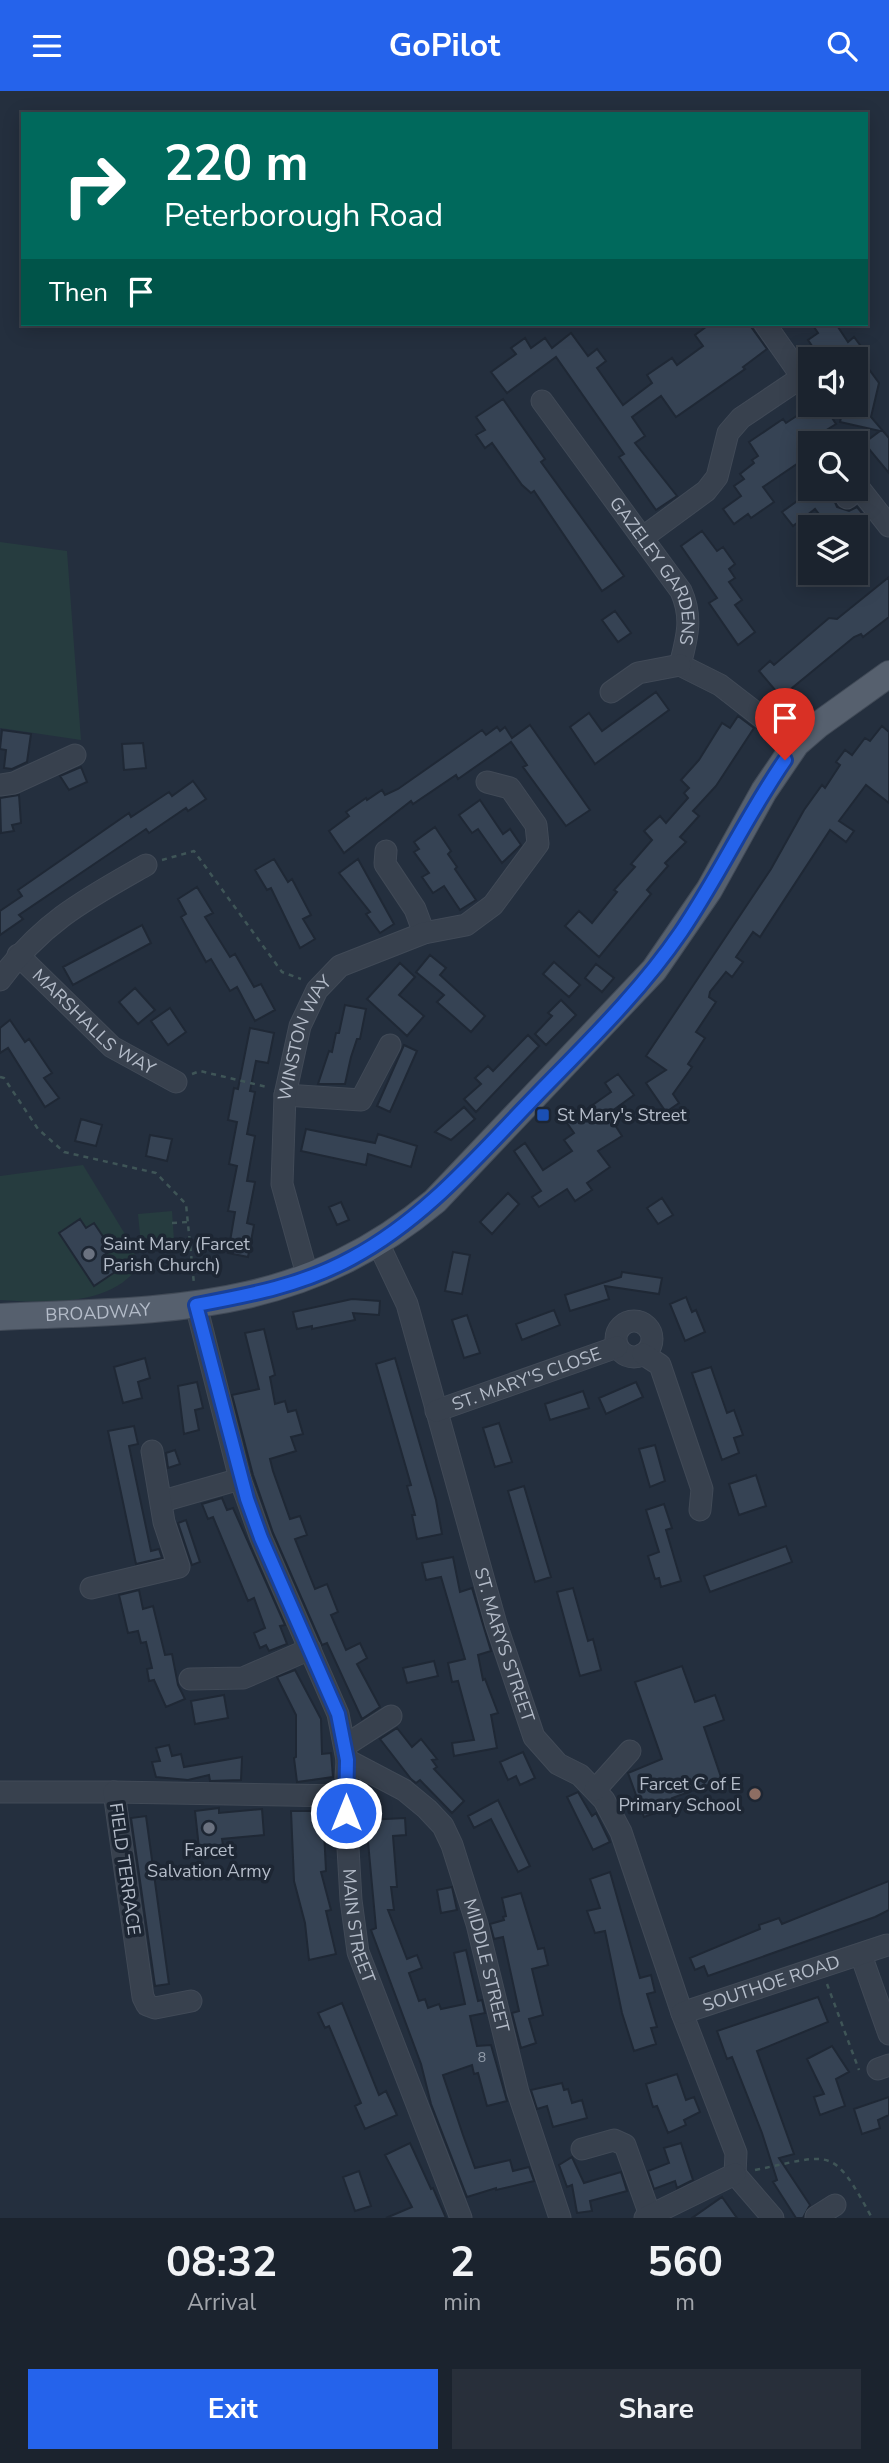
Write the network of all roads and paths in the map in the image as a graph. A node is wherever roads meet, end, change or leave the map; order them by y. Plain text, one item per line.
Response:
1 (766, 326) edge
2 (542, 401) dead end
3 (868, 499) edge
4 (889, 526) edge
5 (642, 538) junction
6 (680, 665) junction
7 (889, 674) edge
8 (611, 692) dead end
9 (796, 744) junction
10 (64, 756) dead end
11 (487, 782) dead end
12 (0, 785) edge
13 (386, 851) dead end
14 (146, 865) joint
15 (424, 933) junction
16 (18, 955) junction
17 (0, 980) edge
18 (312, 986) junction
19 (390, 1045) dead end
20 (0, 1077) edge
21 (176, 1081) joint
22 (285, 1093) junction
23 (188, 1222) junction
24 (173, 1223) dead end
25 (379, 1243) junction
26 (308, 1278) junction
27 (195, 1298) junction
28 (0, 1317) edge
29 (617, 1347) junction
30 (643, 1355) junction
31 (436, 1411) junction
32 (152, 1451) dead end
33 (240, 1479) junction
34 (163, 1501) junction
35 (701, 1510) dead end
36 (91, 1588) dead end
37 (310, 1649) junction
38 (190, 1679) dead end
39 (391, 1716) dead end
40 (630, 1751) dead end
41 (346, 1752) junction
42 (595, 1790) junction
43 (0, 1792) edge
44 (114, 1792) junction
45 (345, 1796) junction
46 (887, 1945) dead end
47 (861, 1955) junction
48 (821, 1968) junction
49 (191, 2001) dead end
50 (682, 2013) junction
51 (889, 2034) edge
52 (884, 2067) edge
53 (582, 2149) dead end
54 (735, 2174) junction
55 (835, 2205) dead end
56 (647, 2217) edge
57 (816, 2217) edge
58 (461, 2218) edge
59 (560, 2218) edge
60 (774, 2218) edge
61 (872, 2218) edge

1 - 5 street
2 - 5 street, GAZELEY GARDENS
3 - 4 street
5 - 6 street, GAZELEY GARDENS
6 - 8 street
6 - 9 street, GAZELEY GARDENS
7 - 9 main road, BROADWAY
9 - 25 main road, BROADWAY
10 - 12 street
11 - 15 street, WINSTON WAY
13 - 15 street
14 - 16 street, MARSHALLS WAY
14 - 18 path
15 - 18 street, WINSTON WAY
16 - 17 street, MARSHALLS WAY
16 - 21 street, MARSHALLS WAY
18 - 22 street, WINSTON WAY
19 - 22 street
20 - 23 path
21 - 22 path
22 - 26 street, WINSTON WAY
23 - 24 path
23 - 27 path
25 - 26 main road, BROADWAY
25 - 31 street, ST. MARYS STREET
26 - 27 main road, BROADWAY
27 - 28 main road, BROADWAY
27 - 33 street, MAIN STREET
29 - 30 street, ST. MARY'S CLOSE
29 - 30 street, ST. MARY'S CLOSE
29 - 31 street, ST. MARY'S CLOSE
30 - 35 street
31 - 42 street, ST. MARYS STREET
32 - 34 street
33 - 34 street
33 - 37 street, MAIN STREET
34 - 36 street
37 - 38 street
37 - 41 street, MAIN STREET
39 - 41 street
40 - 42 street
41 - 45 street, MAIN STREET
41 - 59 street, MIDDLE STREET
42 - 50 street, ST. MARYS STREET
43 - 44 street
44 - 45 street, FIELD TERRACE
44 - 49 street, FIELD TERRACE
45 - 58 street, MAIN STREET
46 - 47 street, SOUTHOE ROAD
47 - 48 street, SOUTHOE ROAD
47 - 51 street, SOUTHOE ROAD
48 - 50 street, SOUTHOE ROAD
48 - 52 path
50 - 54 street, ST. MARYS STREET
53 - 56 street
54 - 56 street
54 - 60 street
54 - 61 path
55 - 57 street

